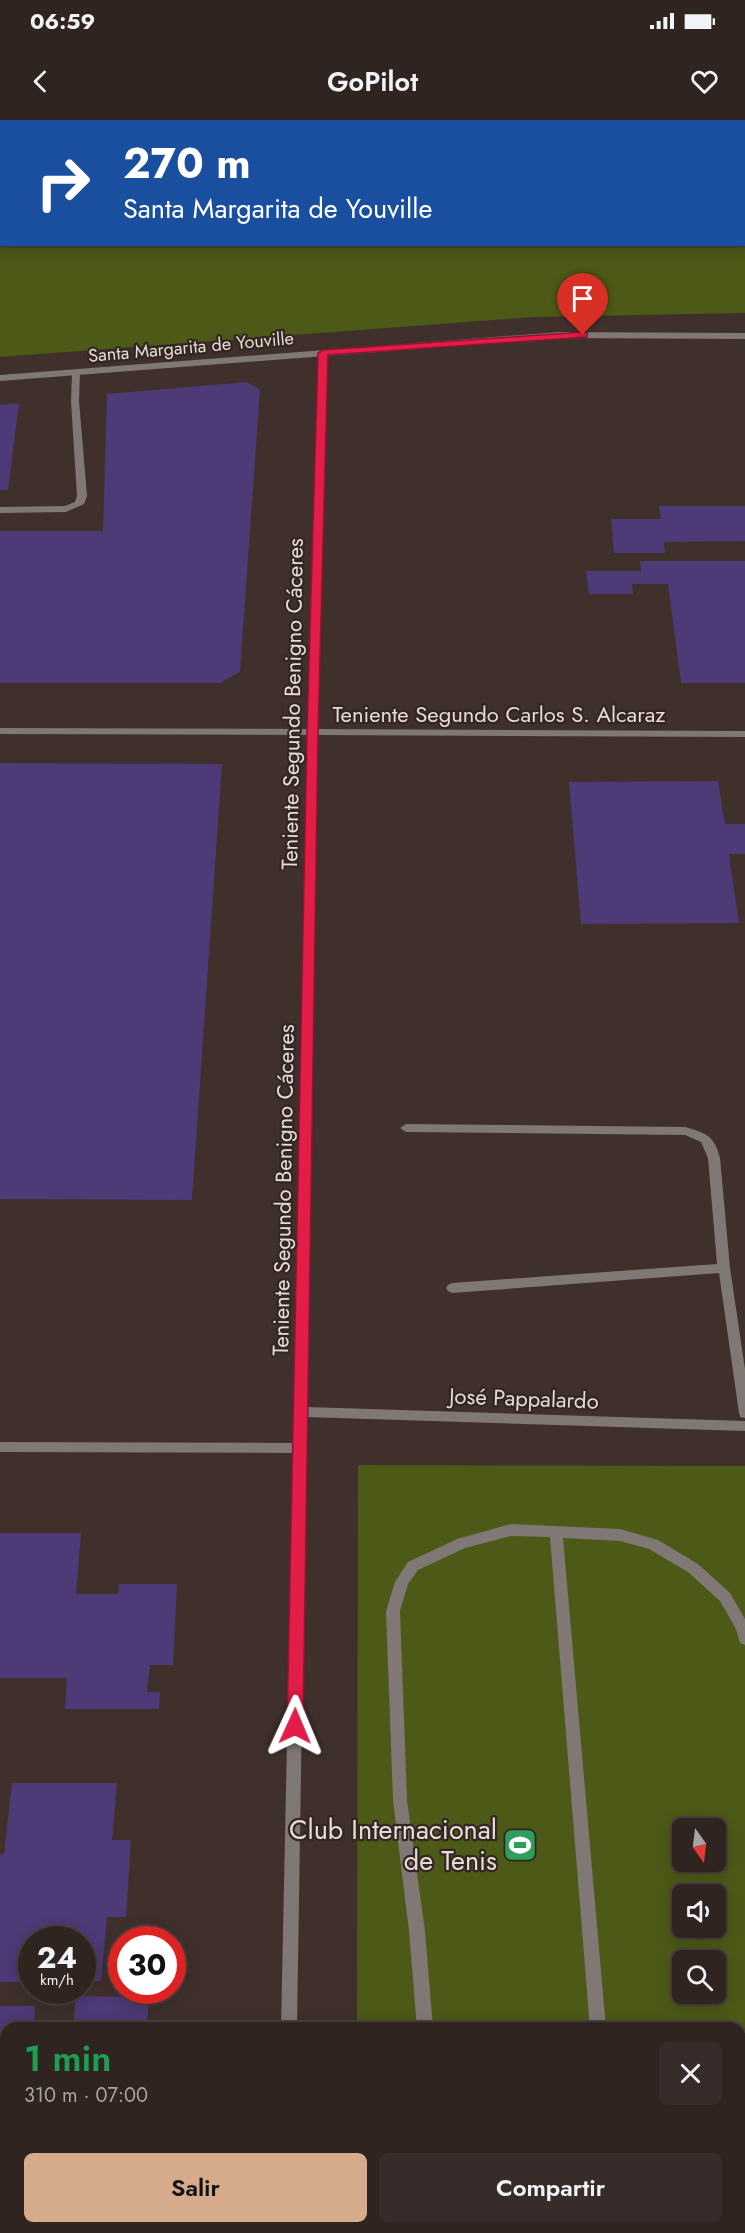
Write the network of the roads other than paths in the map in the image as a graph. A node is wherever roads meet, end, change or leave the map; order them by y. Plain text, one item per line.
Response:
1 (745, 336) edge
2 (323, 353) junction
3 (76, 373) junction
4 (0, 378) edge
5 (0, 510) edge
6 (0, 731) edge
7 (312, 733) junction
8 (745, 734) edge
9 (406, 1128) dead end
10 (724, 1268) junction
11 (452, 1288) dead end
12 (302, 1412) junction
13 (745, 1413) edge
14 (745, 1426) edge
15 (0, 1447) edge
16 (301, 1448) junction
17 (556, 1532) junction
18 (745, 1639) edge
19 (289, 2022) edge
20 (425, 2022) edge
21 (597, 2022) edge

1 - 2 street, Santa Margarita de Youville
2 - 3 street, Santa Margarita de Youville
2 - 7 street, Teniente Segundo Benigno Cáceres
3 - 4 street, Santa Margarita de Youville
3 - 5 street
6 - 7 street, Teniente Segundo Carlos S. Alcaraz
7 - 8 street, Teniente Segundo Carlos S. Alcaraz
7 - 12 street, Teniente Segundo Benigno Cáceres
9 - 10 street
10 - 11 street
10 - 13 street
12 - 14 street, José Pappalardo
12 - 16 street, Teniente Segundo Benigno Cáceres
15 - 16 street
16 - 19 street, Teniente Segundo Benigno Cáceres
17 - 18 street
17 - 20 street
17 - 21 street

